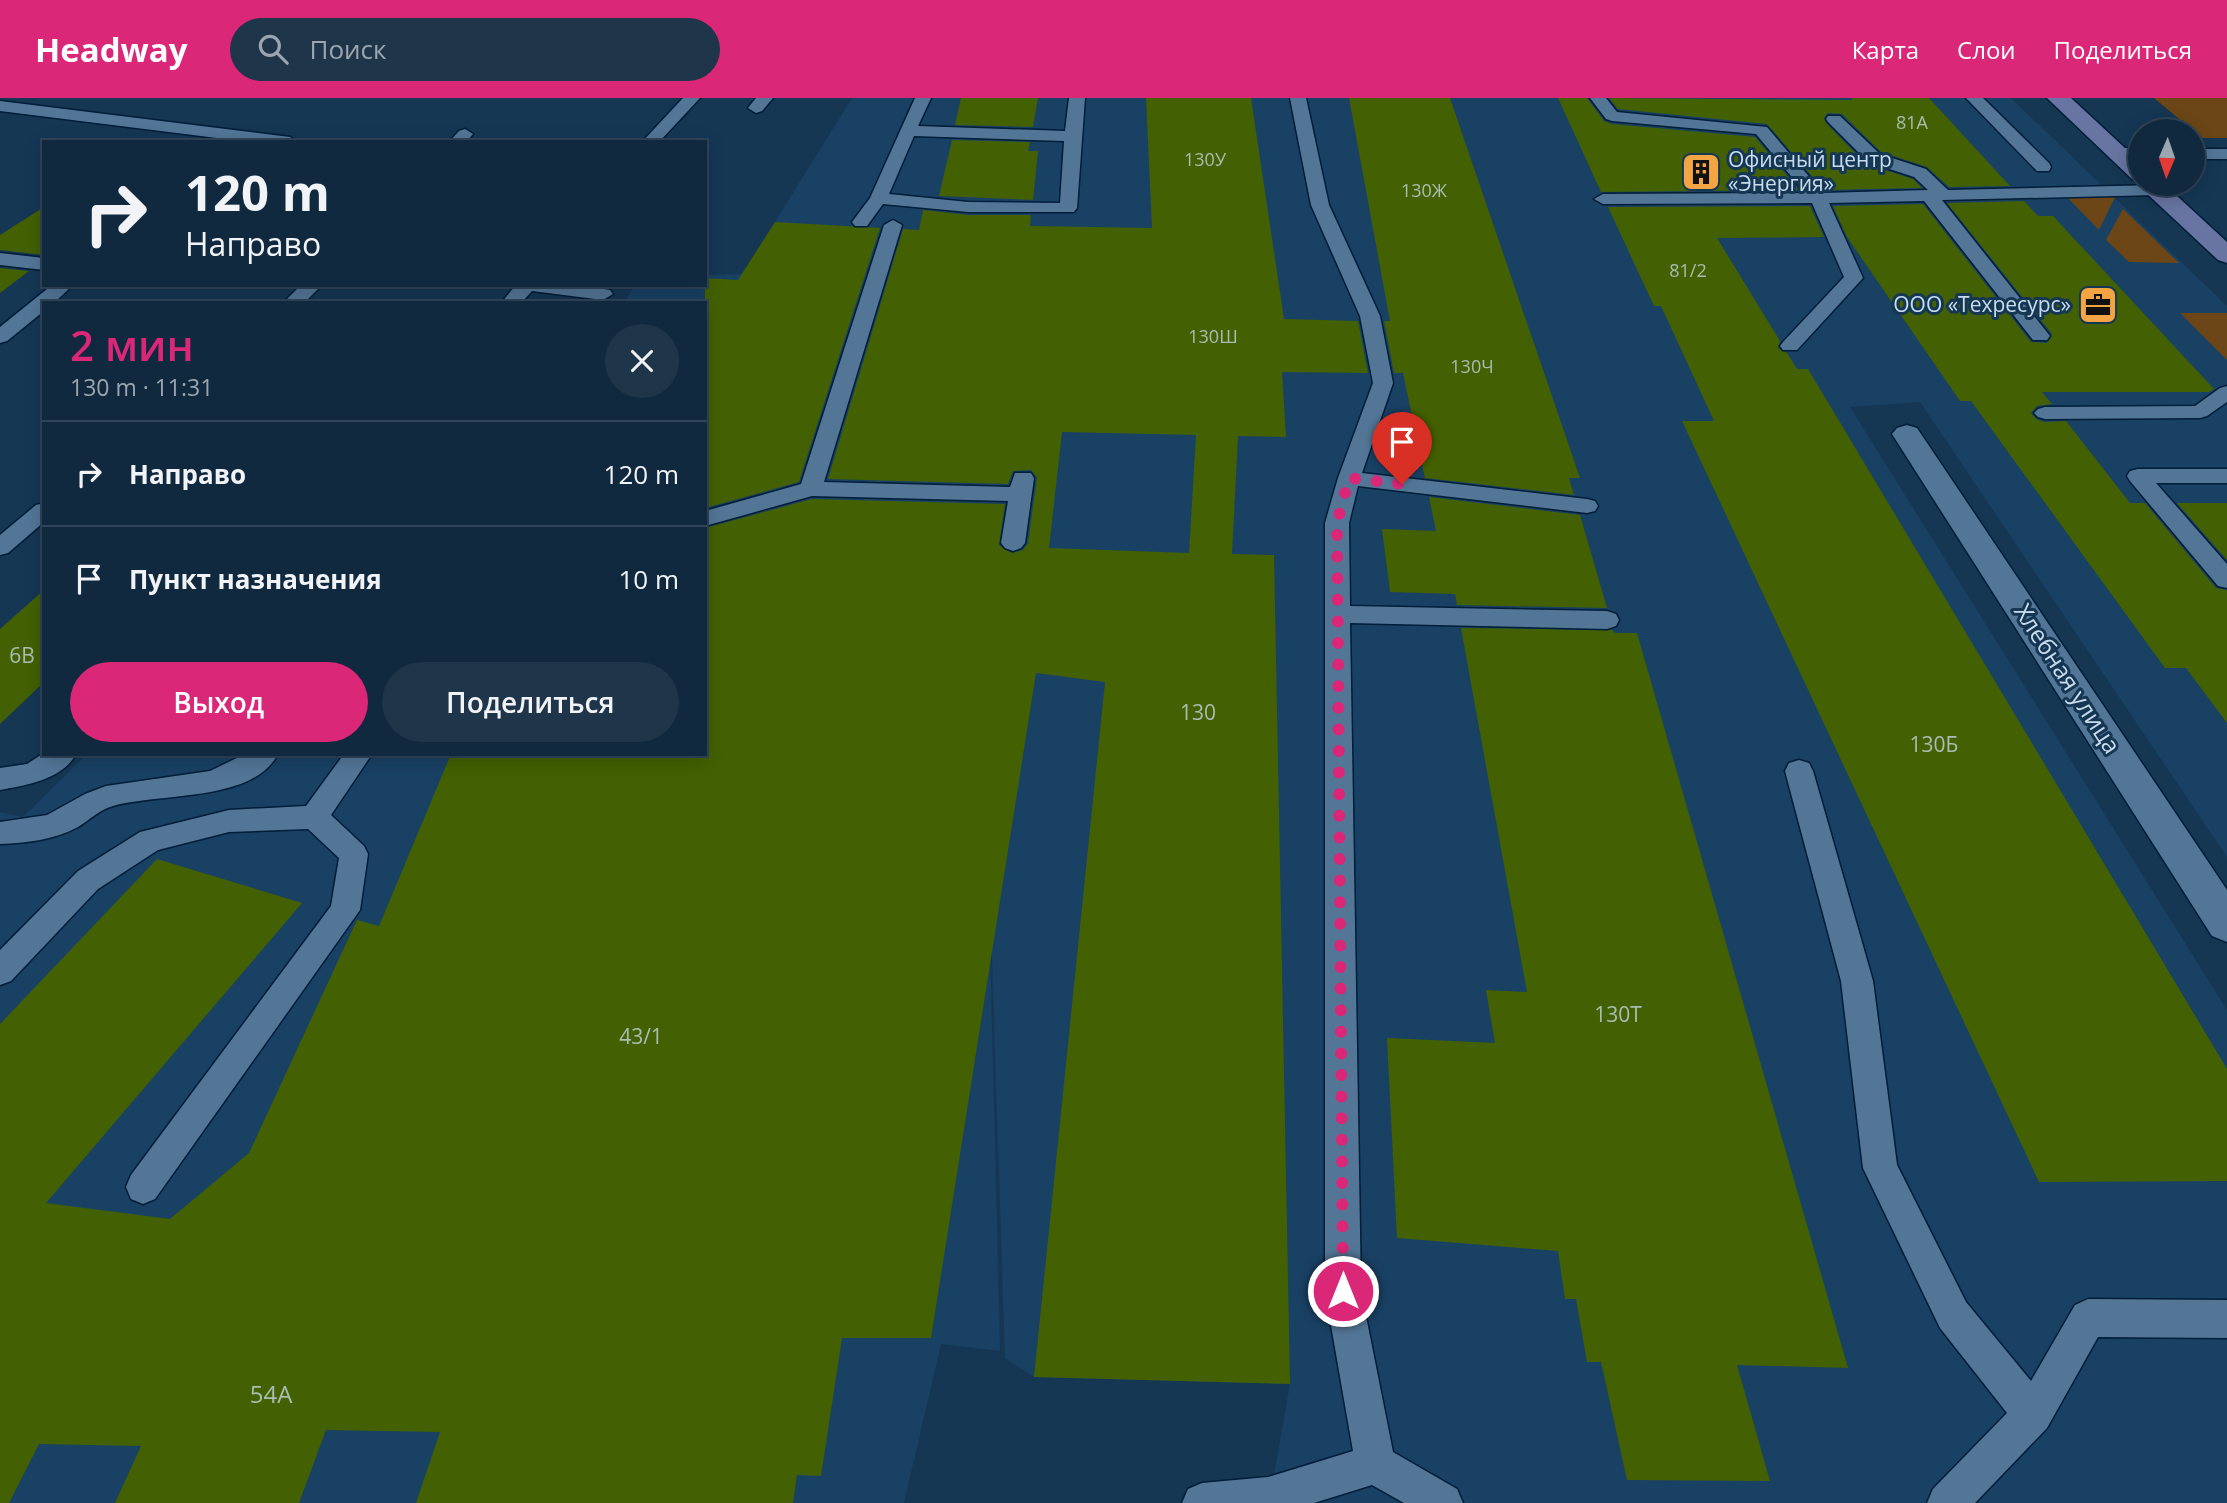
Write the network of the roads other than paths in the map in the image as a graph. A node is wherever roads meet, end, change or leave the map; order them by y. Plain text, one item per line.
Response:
1 (923, 98) edge
2 (1077, 98) edge
3 (1298, 98) edge
4 (1598, 98) edge
5 (1974, 98) edge
6 (2058, 98) edge
7 (697, 100) edge
8 (0, 106) edge
9 (1834, 119) dead end
10 (910, 131) junction
11 (1072, 136) junction
12 (274, 140) edge
13 (652, 140) edge
14 (2117, 153) junction
15 (2128, 153) edge
16 (2205, 154) edge
17 (2227, 154) edge
18 (2128, 163) edge
19 (2043, 167) dead end
20 (2128, 184) edge
21 (1936, 195) junction
22 (2163, 196) edge
23 (878, 198) junction
24 (1818, 198) junction
25 (1603, 199) dead end
26 (861, 222) dead end
27 (893, 225) dead end
28 (2227, 255) edge
29 (0, 260) edge
30 (42, 264) edge
31 (62, 287) edge
32 (311, 287) edge
33 (527, 287) edge
34 (545, 287) edge
35 (603, 294) dead end
36 (44, 301) edge
37 (294, 301) edge
38 (512, 301) edge
39 (42, 303) edge
40 (2040, 336) dead end
41 (0, 337) edge
42 (1790, 346) dead end
43 (2227, 392) edge
44 (2045, 413) dead end
45 (1907, 434) dead end
46 (2227, 476) edge
47 (1349, 478) junction
48 (811, 489) junction
49 (1587, 506) dead end
50 (42, 512) edge
51 (707, 518) edge
52 (1013, 543) dead end
53 (0, 547) edge
54 (2227, 580) edge
55 (1338, 614) junction
56 (1607, 620) dead end
57 (60, 756) edge
58 (262, 756) edge
59 (358, 756) edge
60 (1799, 771) dead end
61 (0, 779) edge
62 (314, 817) junction
63 (0, 833) edge
64 (2227, 924) edge
65 (0, 971) edge
66 (144, 1187) dead end
67 (2227, 1319) edge
68 (2033, 1413) junction
69 (1375, 1464) junction
70 (1202, 1503) edge
71 (1443, 1503) edge
72 (1947, 1503) edge

1 - 10 lane
2 - 11 lane
3 - 47 lane
4 - 24 lane
5 - 19 lane
6 - 14 main road
7 - 13 lane
8 - 12 lane
9 - 21 lane
10 - 11 lane
10 - 23 lane
11 - 23 lane
14 - 15 lane
14 - 18 main road
16 - 17 lane
20 - 21 lane
21 - 24 lane
21 - 40 lane
22 - 28 main road
23 - 26 lane
24 - 25 lane
24 - 42 lane
27 - 48 lane
29 - 30 lane
31 - 36 lane
32 - 37 lane
33 - 38 lane
34 - 35 lane
39 - 41 lane
43 - 44 lane
45 - 64 street, Хлебная улица
46 - 54 lane
47 - 49 lane
47 - 55 lane
48 - 51 lane
48 - 52 lane
50 - 53 lane
55 - 56 lane
55 - 69 lane
57 - 61 lane
58 - 63 lane
59 - 62 lane
60 - 68 lane
62 - 65 lane
62 - 66 lane
67 - 68 lane
68 - 72 lane
69 - 70 lane
69 - 71 lane

